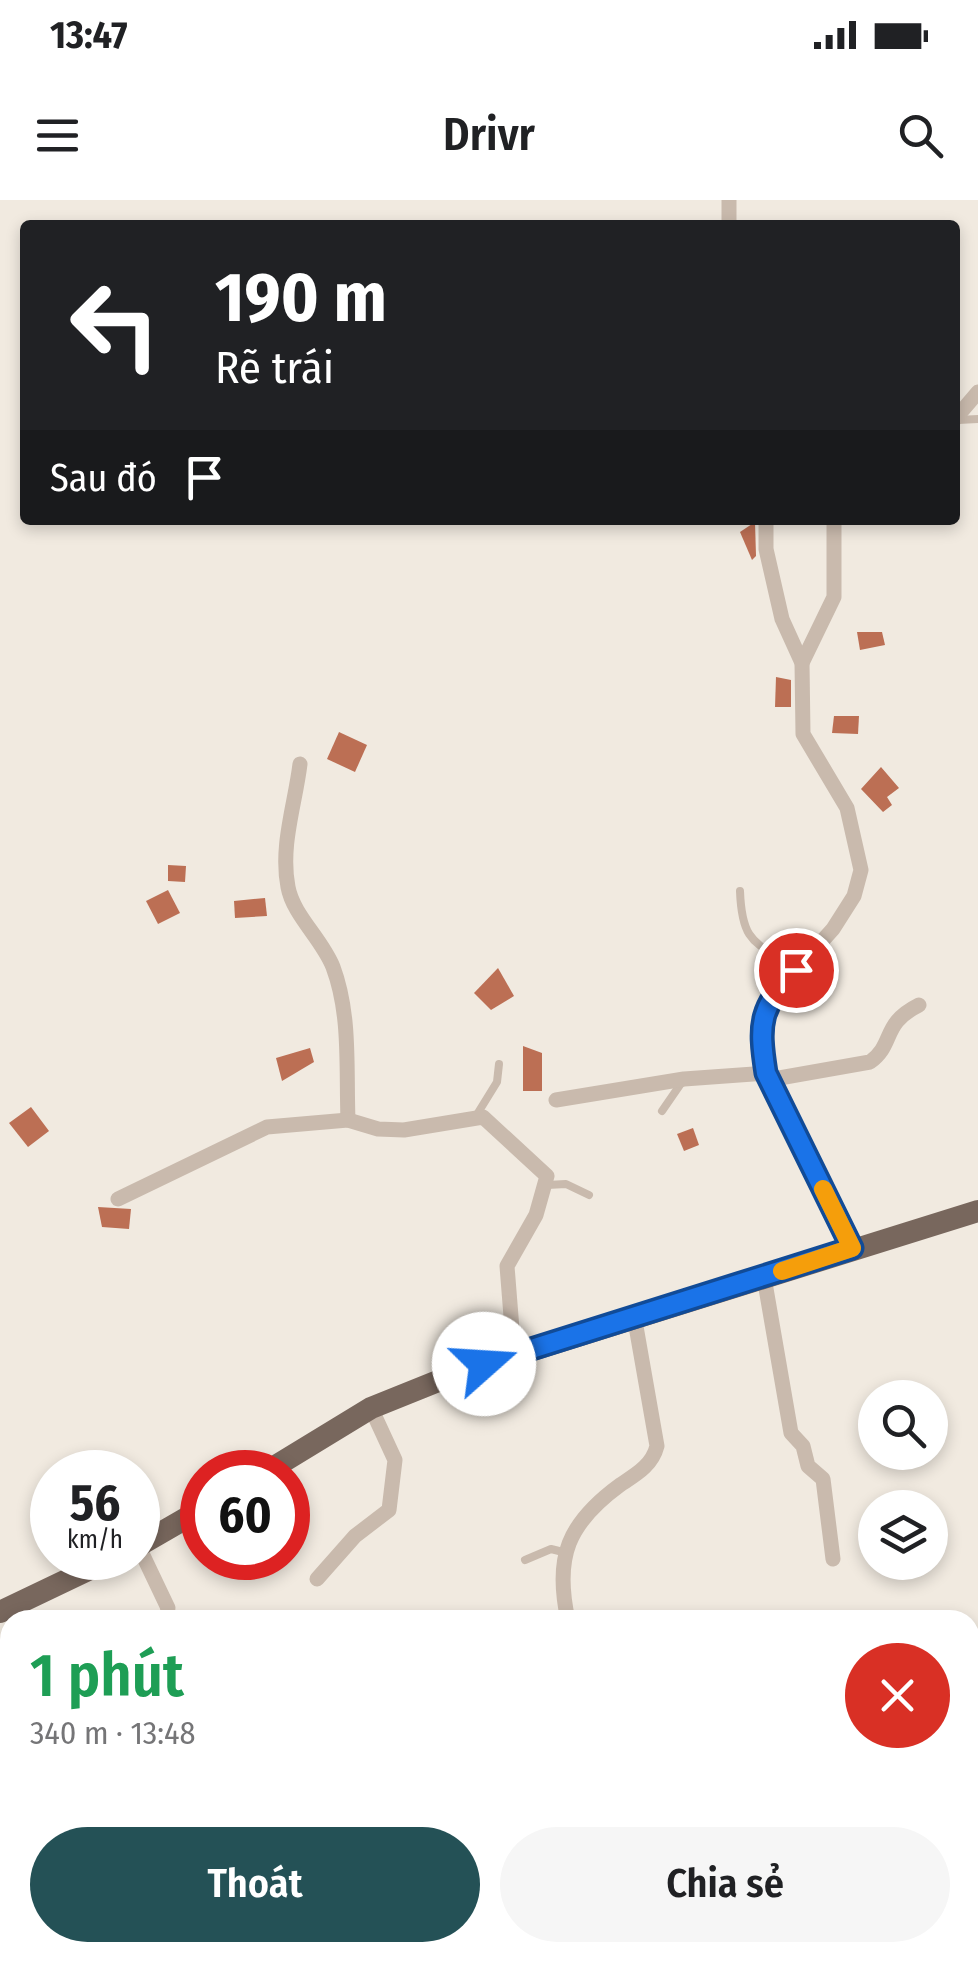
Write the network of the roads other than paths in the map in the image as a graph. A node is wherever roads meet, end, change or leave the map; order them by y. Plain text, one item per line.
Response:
1 (978, 392) edge
2 (960, 414) edge
3 (766, 525) edge
4 (834, 525) edge
5 (802, 663) junction
6 (300, 764) dead end
7 (740, 890) dead end
8 (796, 970) junction
9 (918, 1005) dead end
10 (499, 1064) dead end
11 (767, 1076) junction
12 (684, 1079) junction
13 (556, 1100) dead end
14 (662, 1111) dead end
15 (476, 1116) junction
16 (348, 1120) junction
17 (547, 1186) junction
18 (589, 1195) dead end
19 (118, 1199) dead end
20 (978, 1211) edge
21 (852, 1248) junction
22 (764, 1277) junction
23 (634, 1315) junction
24 (514, 1354) junction
25 (371, 1408) junction
26 (302, 1450) edge
27 (563, 1552) junction
28 (833, 1559) dead end
29 (525, 1560) dead end
30 (316, 1579) dead end
31 (67, 1580) edge
32 (153, 1580) edge
33 (4, 1610) edge
34 (166, 1610) edge
35 (567, 1610) edge

1 - 2 street
3 - 5 street
4 - 5 street
5 - 8 street
6 - 16 street
7 - 8 lane
8 - 11 street
9 - 11 street
10 - 15 lane
11 - 12 street
11 - 21 street
12 - 13 street
12 - 14 lane
15 - 16 street
15 - 17 street
16 - 19 street
17 - 18 lane
17 - 24 street
20 - 21 main road
21 - 22 main road
22 - 23 main road
22 - 28 street
23 - 24 main road
23 - 27 street
24 - 25 main road
25 - 26 main road
25 - 30 street
27 - 29 lane
27 - 35 street
31 - 33 main road
32 - 34 street

